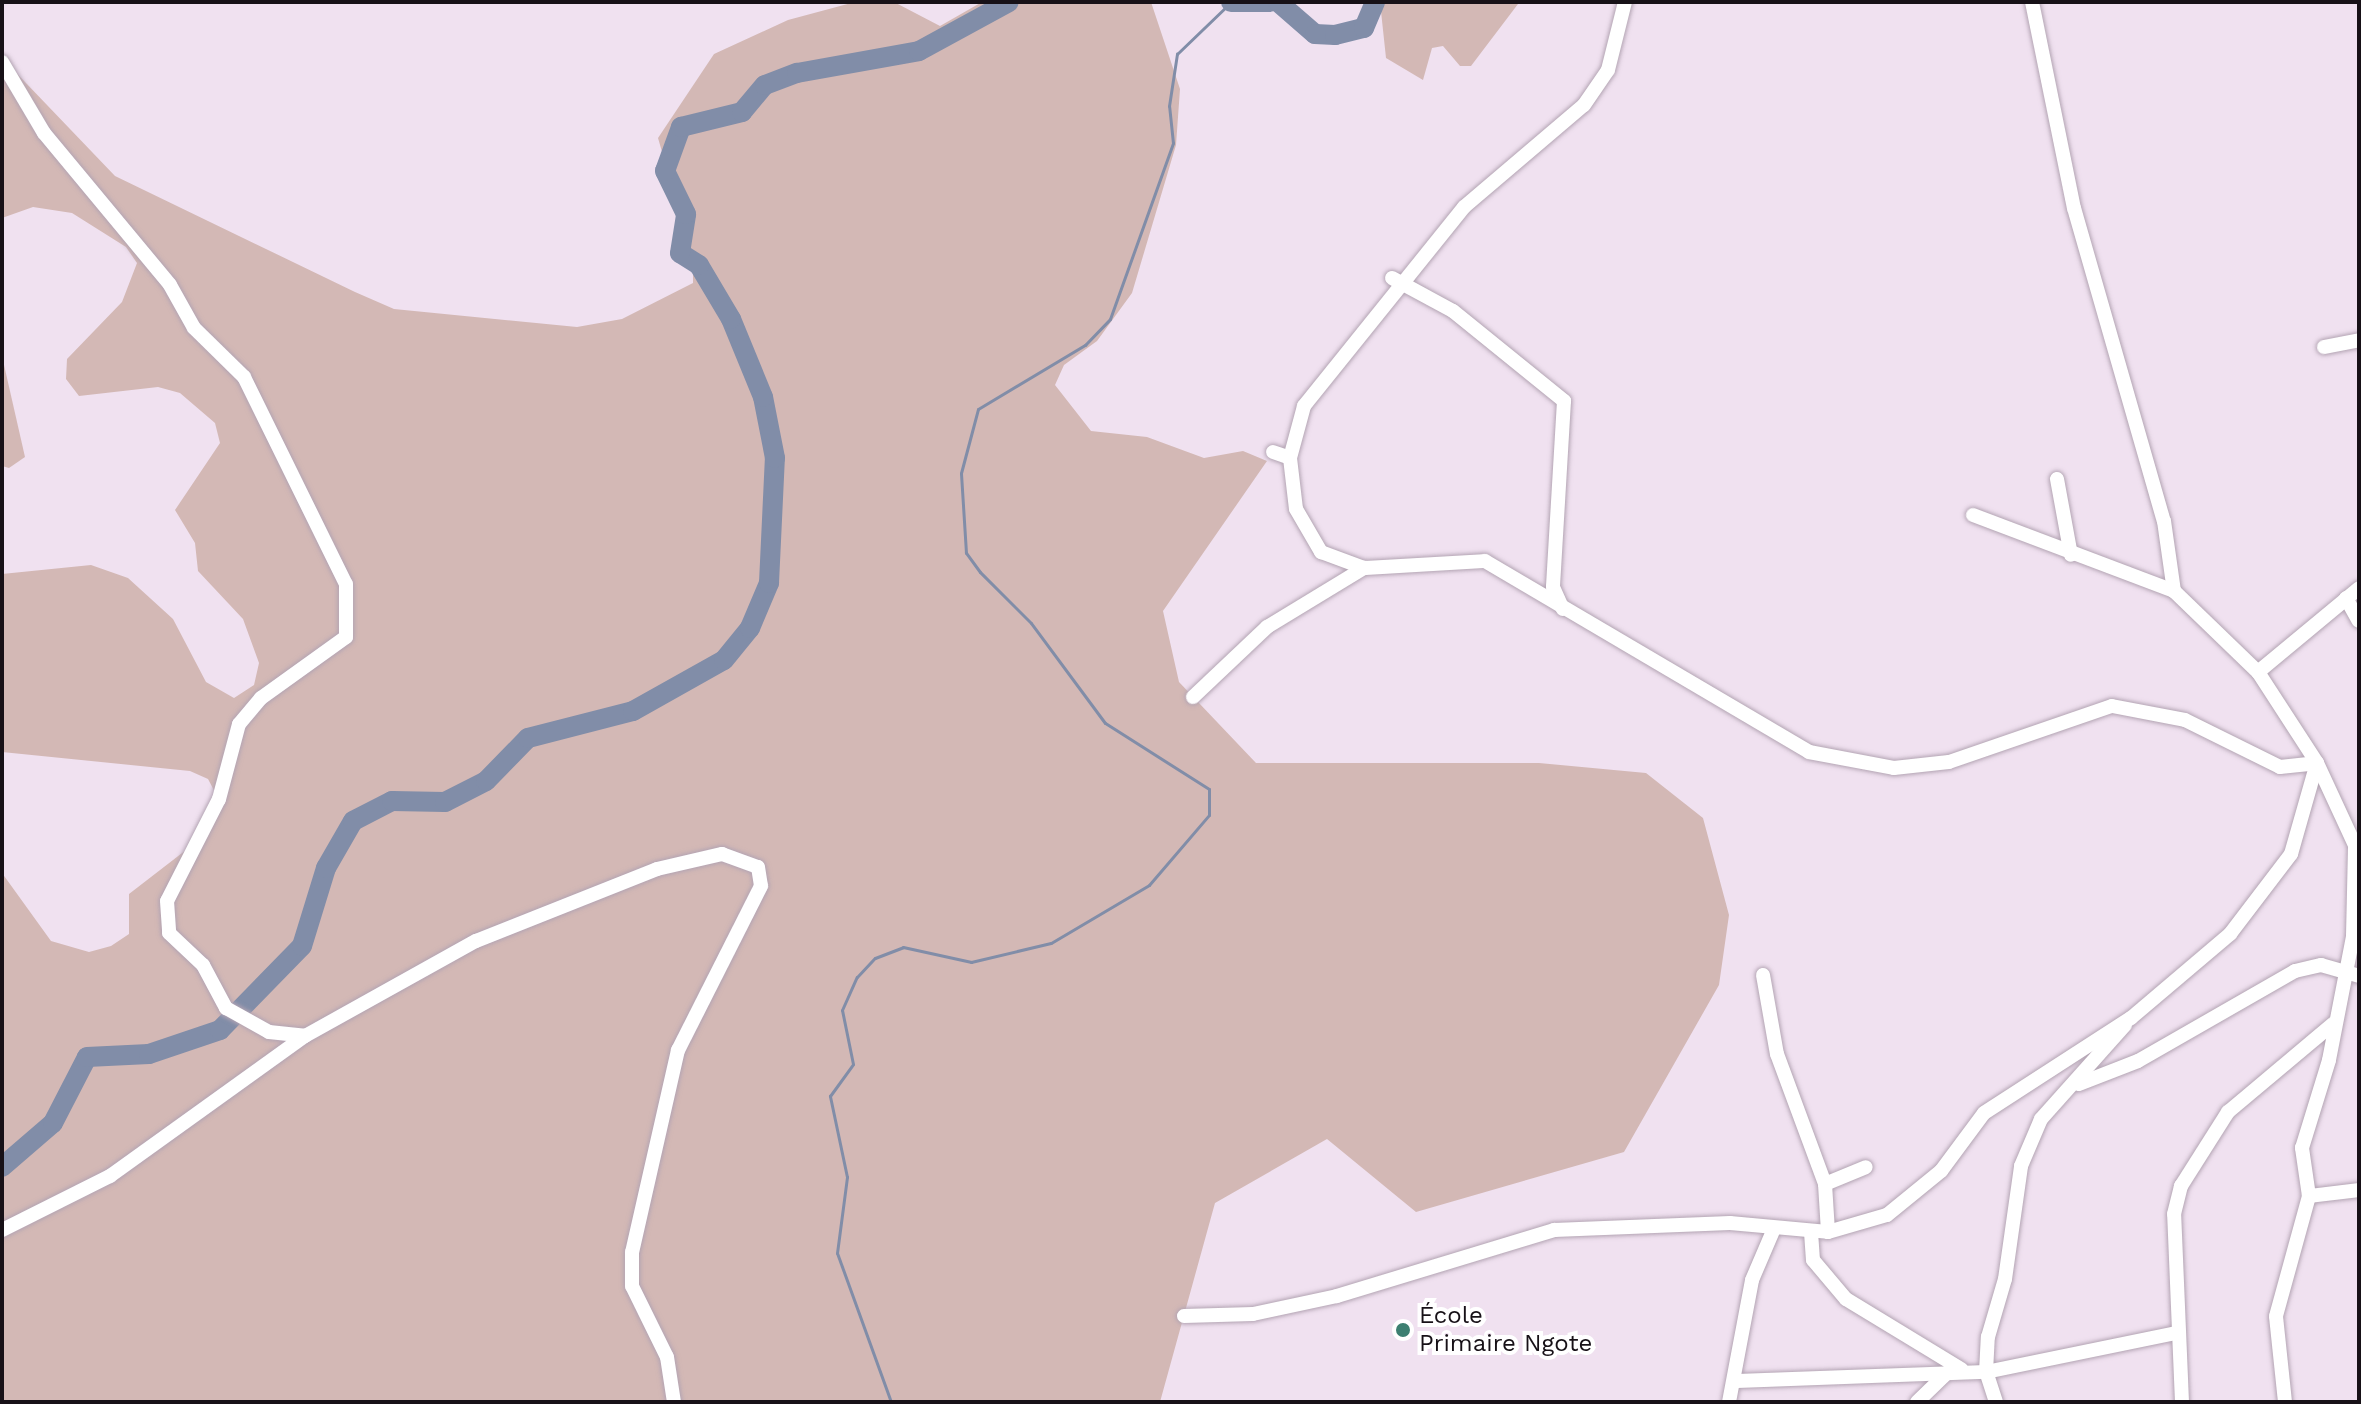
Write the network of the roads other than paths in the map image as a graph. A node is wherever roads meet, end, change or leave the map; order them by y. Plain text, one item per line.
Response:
1 (1625, 2) edge
2 (2032, 2) edge
3 (2, 62) edge
4 (1398, 281) junction
5 (2359, 340) edge
6 (2324, 347) dead end
7 (1273, 452) dead end
8 (1290, 458) junction
9 (2057, 479) dead end
10 (1973, 515) dead end
11 (2071, 555) junction
12 (1364, 568) junction
13 (2359, 588) edge
14 (2174, 591) junction
15 (2346, 598) junction
16 (1563, 609) junction
17 (2359, 621) edge
18 (2258, 672) junction
19 (1193, 697) dead end
20 (2317, 763) junction
21 (2358, 847) edge
22 (2345, 968) junction
23 (1763, 975) dead end
24 (2359, 976) edge
25 (2131, 1018) junction
26 (2333, 1024) junction
27 (305, 1036) junction
28 (2066, 1090) junction
29 (1866, 1167) dead end
30 (1825, 1184) junction
31 (2359, 1190) edge
32 (2309, 1196) junction
33 (2, 1230) edge
34 (1773, 1231) junction
35 (1811, 1232) junction
36 (1828, 1232) junction
37 (1184, 1316) dead end
38 (2176, 1333) junction
39 (1949, 1371) junction
40 (1965, 1371) junction
41 (1986, 1372) junction
42 (1737, 1381) junction
43 (674, 1402) edge
44 (1729, 1402) edge
45 (1917, 1402) edge
46 (1996, 1402) edge
47 (2182, 1402) edge
48 (2285, 1402) edge

1 - 4 street
2 - 14 street
3 - 27 street
4 - 8 street
4 - 16 street
5 - 6 street
7 - 8 street
8 - 12 street
9 - 11 street
10 - 11 street
11 - 14 street
12 - 16 street
12 - 19 street
13 - 15 street
14 - 18 street
15 - 17 street
15 - 18 street
16 - 20 street
18 - 20 street
20 - 21 street
20 - 25 street
21 - 22 street
22 - 24 street
22 - 26 street
22 - 28 street
23 - 30 street
25 - 28 street
25 - 36 street
26 - 32 street
26 - 38 street
27 - 33 street
27 - 43 street
28 - 41 street
29 - 30 street
30 - 36 street
31 - 32 street
32 - 48 street
34 - 35 street
34 - 37 street
34 - 42 street
35 - 36 street
35 - 40 street
38 - 41 street
38 - 47 street
39 - 40 street
39 - 42 street
39 - 45 street
40 - 41 street
41 - 46 street
42 - 44 street

